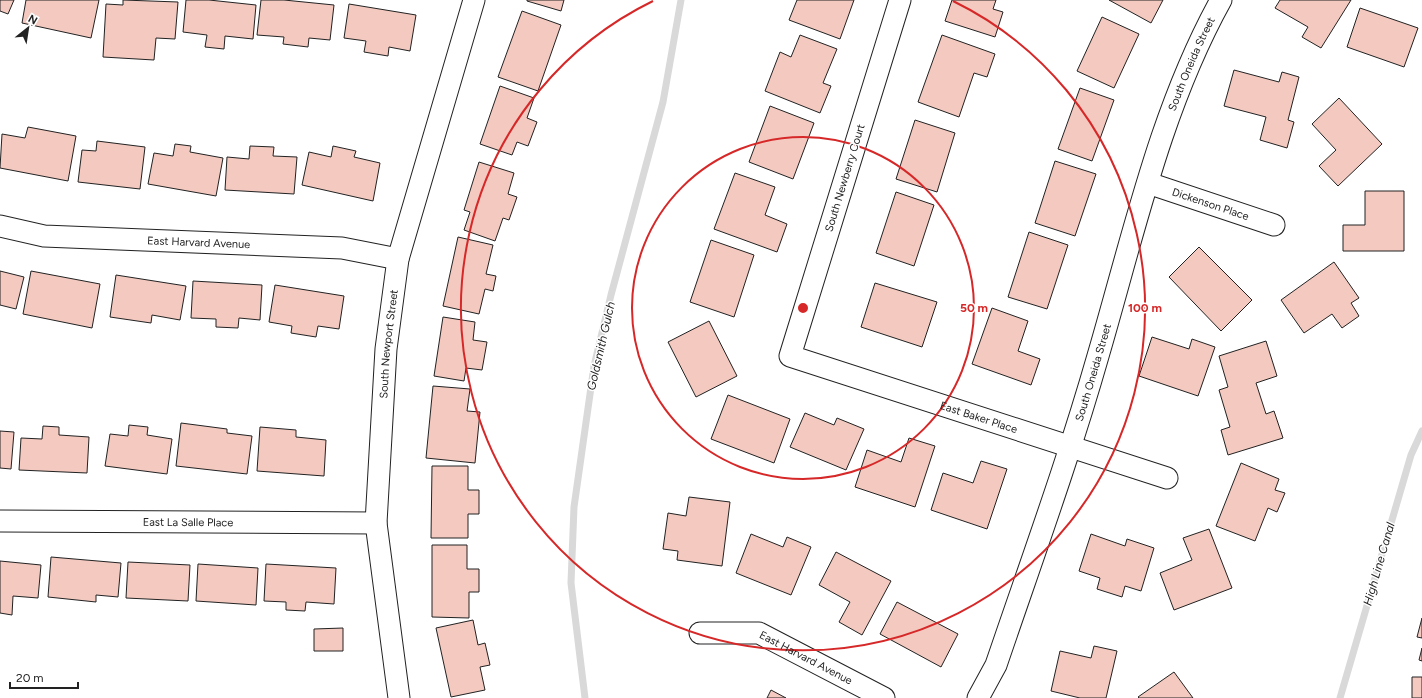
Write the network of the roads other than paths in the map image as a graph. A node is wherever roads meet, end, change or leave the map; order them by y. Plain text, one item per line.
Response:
1 (474, 0) edge
2 (900, 0) edge
3 (1221, 0) edge
4 (1148, 183) junction
5 (1274, 225) dead end
6 (0, 226) edge
7 (398, 259) junction
8 (790, 356) joint
9 (1072, 446) junction
10 (1167, 478) dead end
11 (0, 521) edge
12 (376, 523) junction
13 (700, 633) dead end
14 (399, 698) edge
15 (884, 698) edge
16 (978, 698) edge

1 - 7 street, South Newport Street
2 - 8 street, South Newberry Court
3 - 4 street, South Oneida Street
4 - 5 street, Dickenson Place
4 - 9 street, South Oneida Street
6 - 7 street, East Harvard Avenue
7 - 12 street, South Newport Street
8 - 9 street, East Baker Place
9 - 10 street, East Baker Place
9 - 16 street, South Oneida Street
11 - 12 street, East La Salle Place
12 - 14 street, South Newport Street
13 - 15 street, East Harvard Avenue

